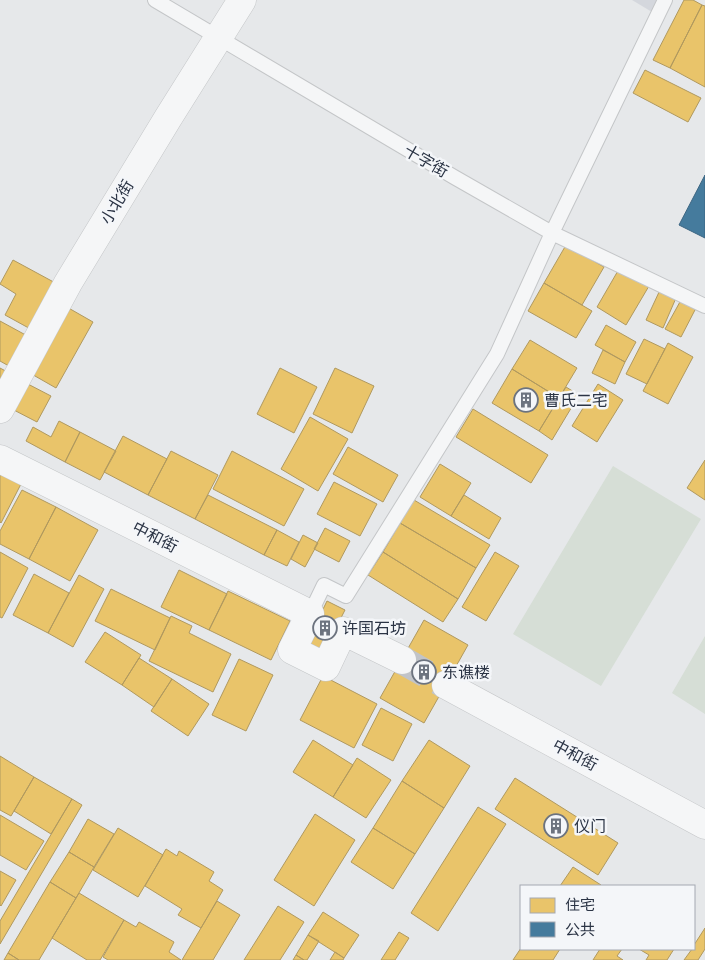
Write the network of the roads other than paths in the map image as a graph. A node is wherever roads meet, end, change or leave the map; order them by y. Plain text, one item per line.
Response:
1 (155, 0) edge
2 (242, 0) edge
3 (665, 0) edge
4 (218, 38) junction
5 (552, 233) junction
6 (705, 306) edge
7 (0, 410) edge
8 (0, 459) edge
9 (310, 614) junction
10 (402, 660) tunnel mouth
11 (446, 684) tunnel mouth
12 (705, 825) edge

1 - 4 lane, 十字街
2 - 4 street, 小北街
3 - 5 lane
4 - 5 lane, 十字街
4 - 7 street, 小北街
5 - 6 lane, 十字街
5 - 9 lane
8 - 9 street, 中和街
9 - 10 street
11 - 12 street, 中和街

